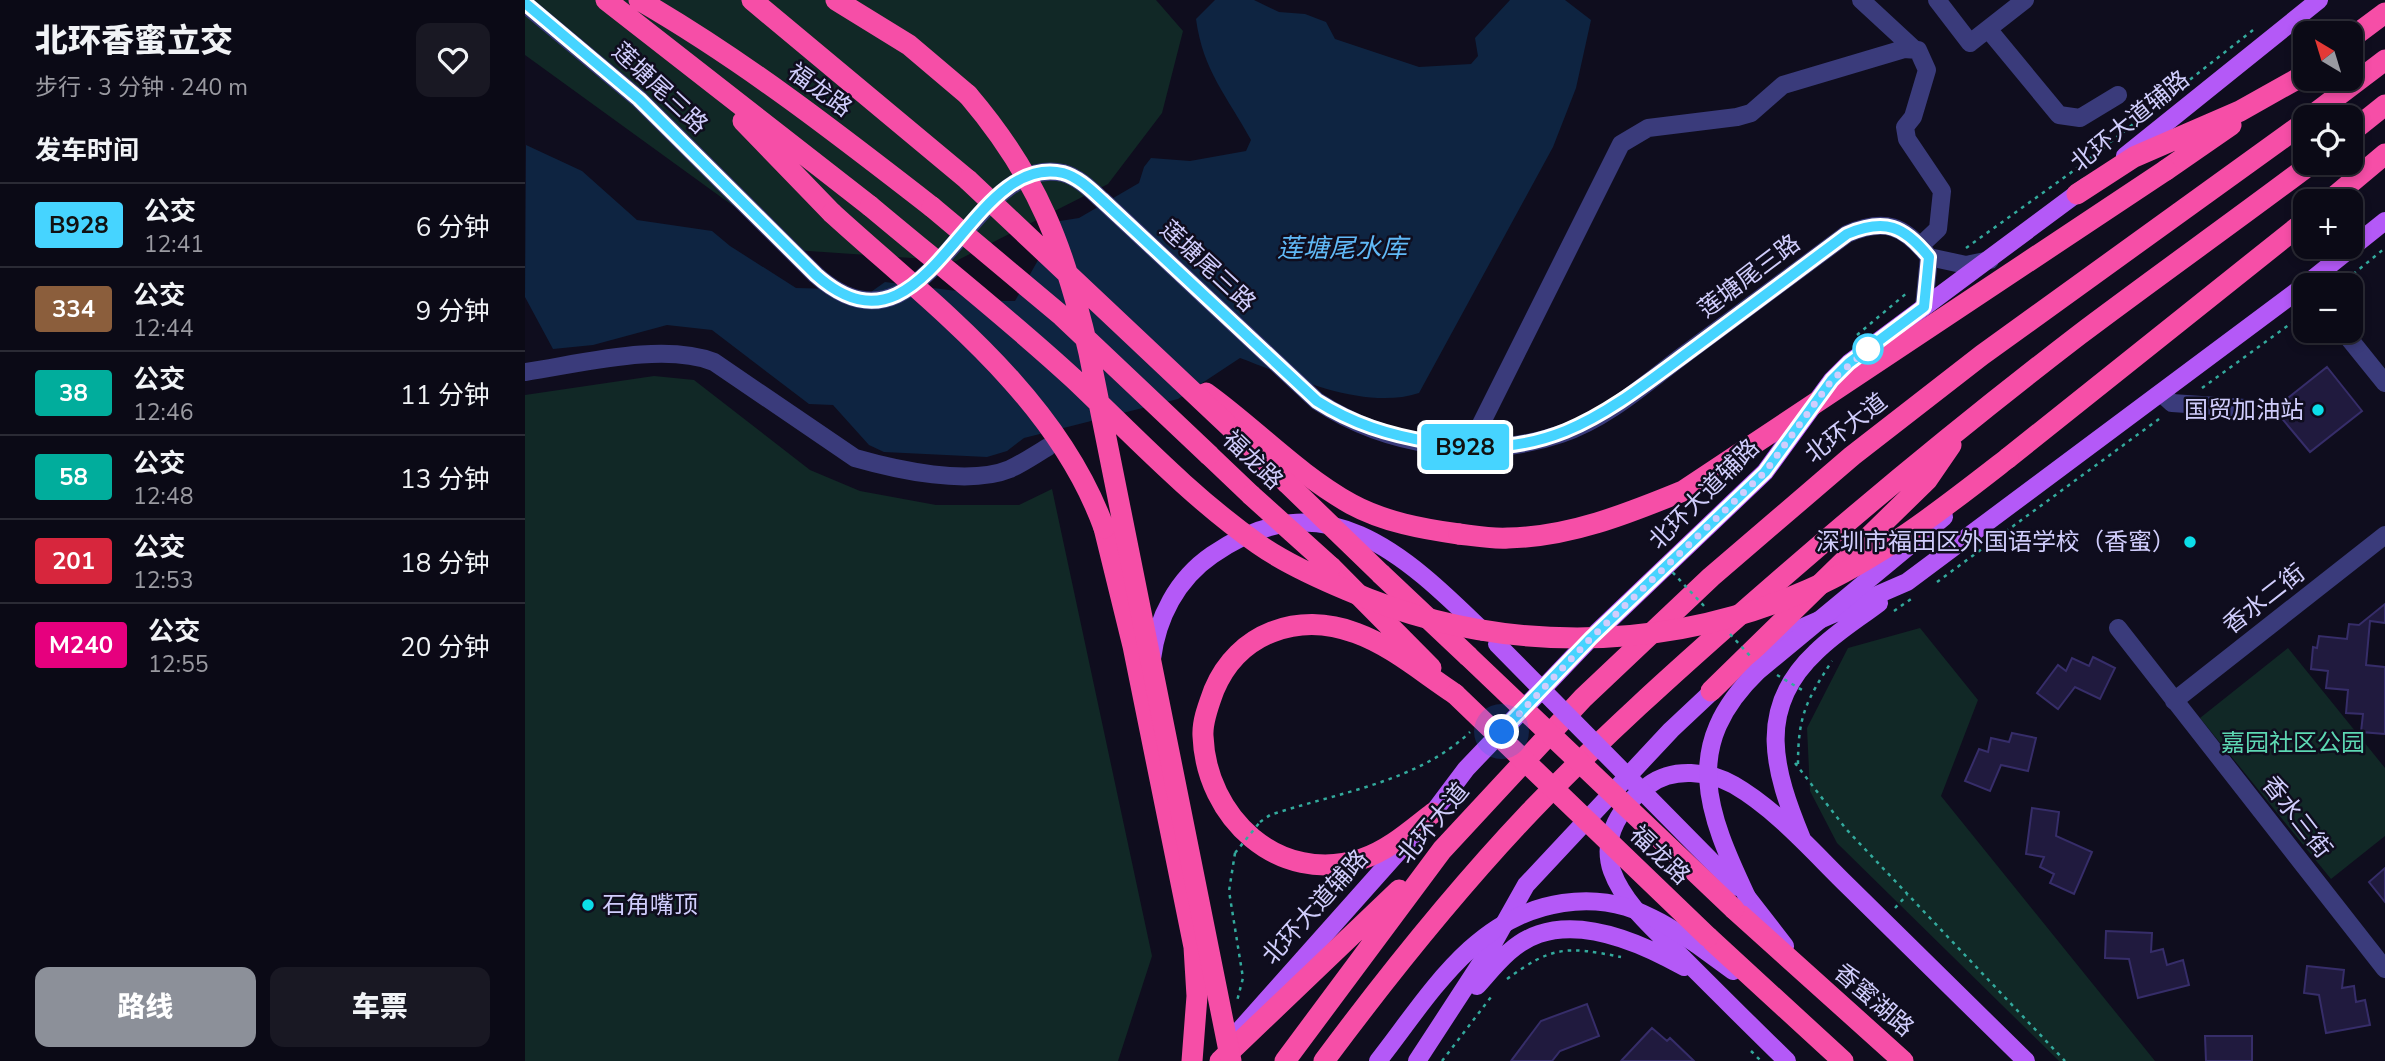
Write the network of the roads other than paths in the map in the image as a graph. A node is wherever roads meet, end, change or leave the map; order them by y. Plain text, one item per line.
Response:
1 (606, 0) edge
2 (639, 0) edge
3 (752, 0) edge
4 (836, 0) edge
5 (1861, 0) edge
6 (1937, 0) edge
7 (2025, 0) edge
8 (2319, 0) edge
9 (525, 4) edge
10 (2385, 13) edge
11 (1988, 29) junction
12 (2363, 29) edge
13 (1913, 48) junction
14 (2385, 60) edge
15 (701, 76) junction
16 (2293, 81) edge
17 (2293, 82) edge
18 (2118, 95) dead end
19 (2326, 105) edge
20 (2385, 105) edge
21 (2363, 123) edge
22 (2293, 131) edge
23 (2385, 154) edge
24 (2296, 175) edge
25 (2343, 189) edge
26 (2077, 194) junction
27 (2385, 221) edge
28 (2293, 232) edge
29 (1924, 251) junction
30 (1991, 260) junction
31 (2321, 273) edge
32 (2293, 295) edge
33 (1924, 307) junction
34 (2353, 343) edge
35 (525, 372) edge
36 (2385, 383) edge
37 (2161, 393) junction
38 (2245, 408) dead end
39 (1963, 427) junction
40 (1479, 428) dead end
41 (1251, 439) junction
42 (1048, 447) dead end
43 (2008, 458) junction
44 (2385, 535) edge
45 (1913, 588) junction
46 (2118, 628) dead end
47 (1711, 691) junction
48 (1455, 694) junction
49 (2174, 701) junction
50 (1147, 714) junction
51 (1433, 813) junction
52 (1805, 844) junction
53 (1442, 850) junction
54 (1740, 903) junction
55 (1702, 941) junction
56 (2385, 969) edge
57 (1701, 976) junction
58 (1811, 979) joint
59 (1869, 1030) junction
60 (1433, 1036) junction
61 (1192, 1061) edge
62 (1218, 1061) edge
63 (1231, 1061) edge
64 (1285, 1061) edge
65 (1324, 1061) edge
66 (1378, 1061) edge
67 (1417, 1061) edge
68 (1787, 1061) edge
69 (1843, 1061) edge
70 (1903, 1061) edge
71 (1912, 1061) edge
72 (2027, 1061) edge

1 - 15 highway
2 - 48 highway, 福龙路, bridge
3 - 41 highway, 福龙路, bridge
4 - 63 highway, bridge
5 - 13 street
6 - 11 street
7 - 11 street
8 - 26 main road, 北环大道辅路
9 - 29 street, 莲塘尾三路, bridge
10 - 12 highway
11 - 18 street
13 - 29 street
13 - 40 street
14 - 19 highway
15 - 43 highway, bridge
15 - 50 highway, bridge
16 - 26 highway
17 - 41 highway, bridge
20 - 21 highway
22 - 53 highway, 北环大道
23 - 25 highway
24 - 39 highway
26 - 30 main road, 北环大道辅路
27 - 31 main road
28 - 43 highway
29 - 30 street
29 - 33 street
30 - 33 main road, 北环大道辅路
32 - 37 main road
33 - 51 main road, 北环大道辅路
34 - 36 street
35 - 42 street
37 - 38 street
37 - 45 main road
39 - 47 highway
39 - 65 highway
41 - 54 highway, 福龙路, bridge
43 - 54 main road, bridge
44 - 49 street, 香水二街
45 - 47 main road
45 - 52 main road
46 - 49 street, 香水三街
47 - 60 main road
48 - 51 highway
48 - 55 highway, 福龙路, bridge
49 - 56 street, 香水三街
50 - 54 main road, bridge
50 - 61 highway
51 - 62 main road, 北环大道辅路
52 - 57 main road
52 - 72 main road
53 - 62 highway
53 - 64 highway, 北环大道
54 - 58 highway, 福龙路
55 - 66 main road, bridge
55 - 69 highway, 福龙路
57 - 60 main road
57 - 68 main road
58 - 59 highway, 香蜜湖路
59 - 70 highway, 香蜜湖路
59 - 71 main road
60 - 67 main road

